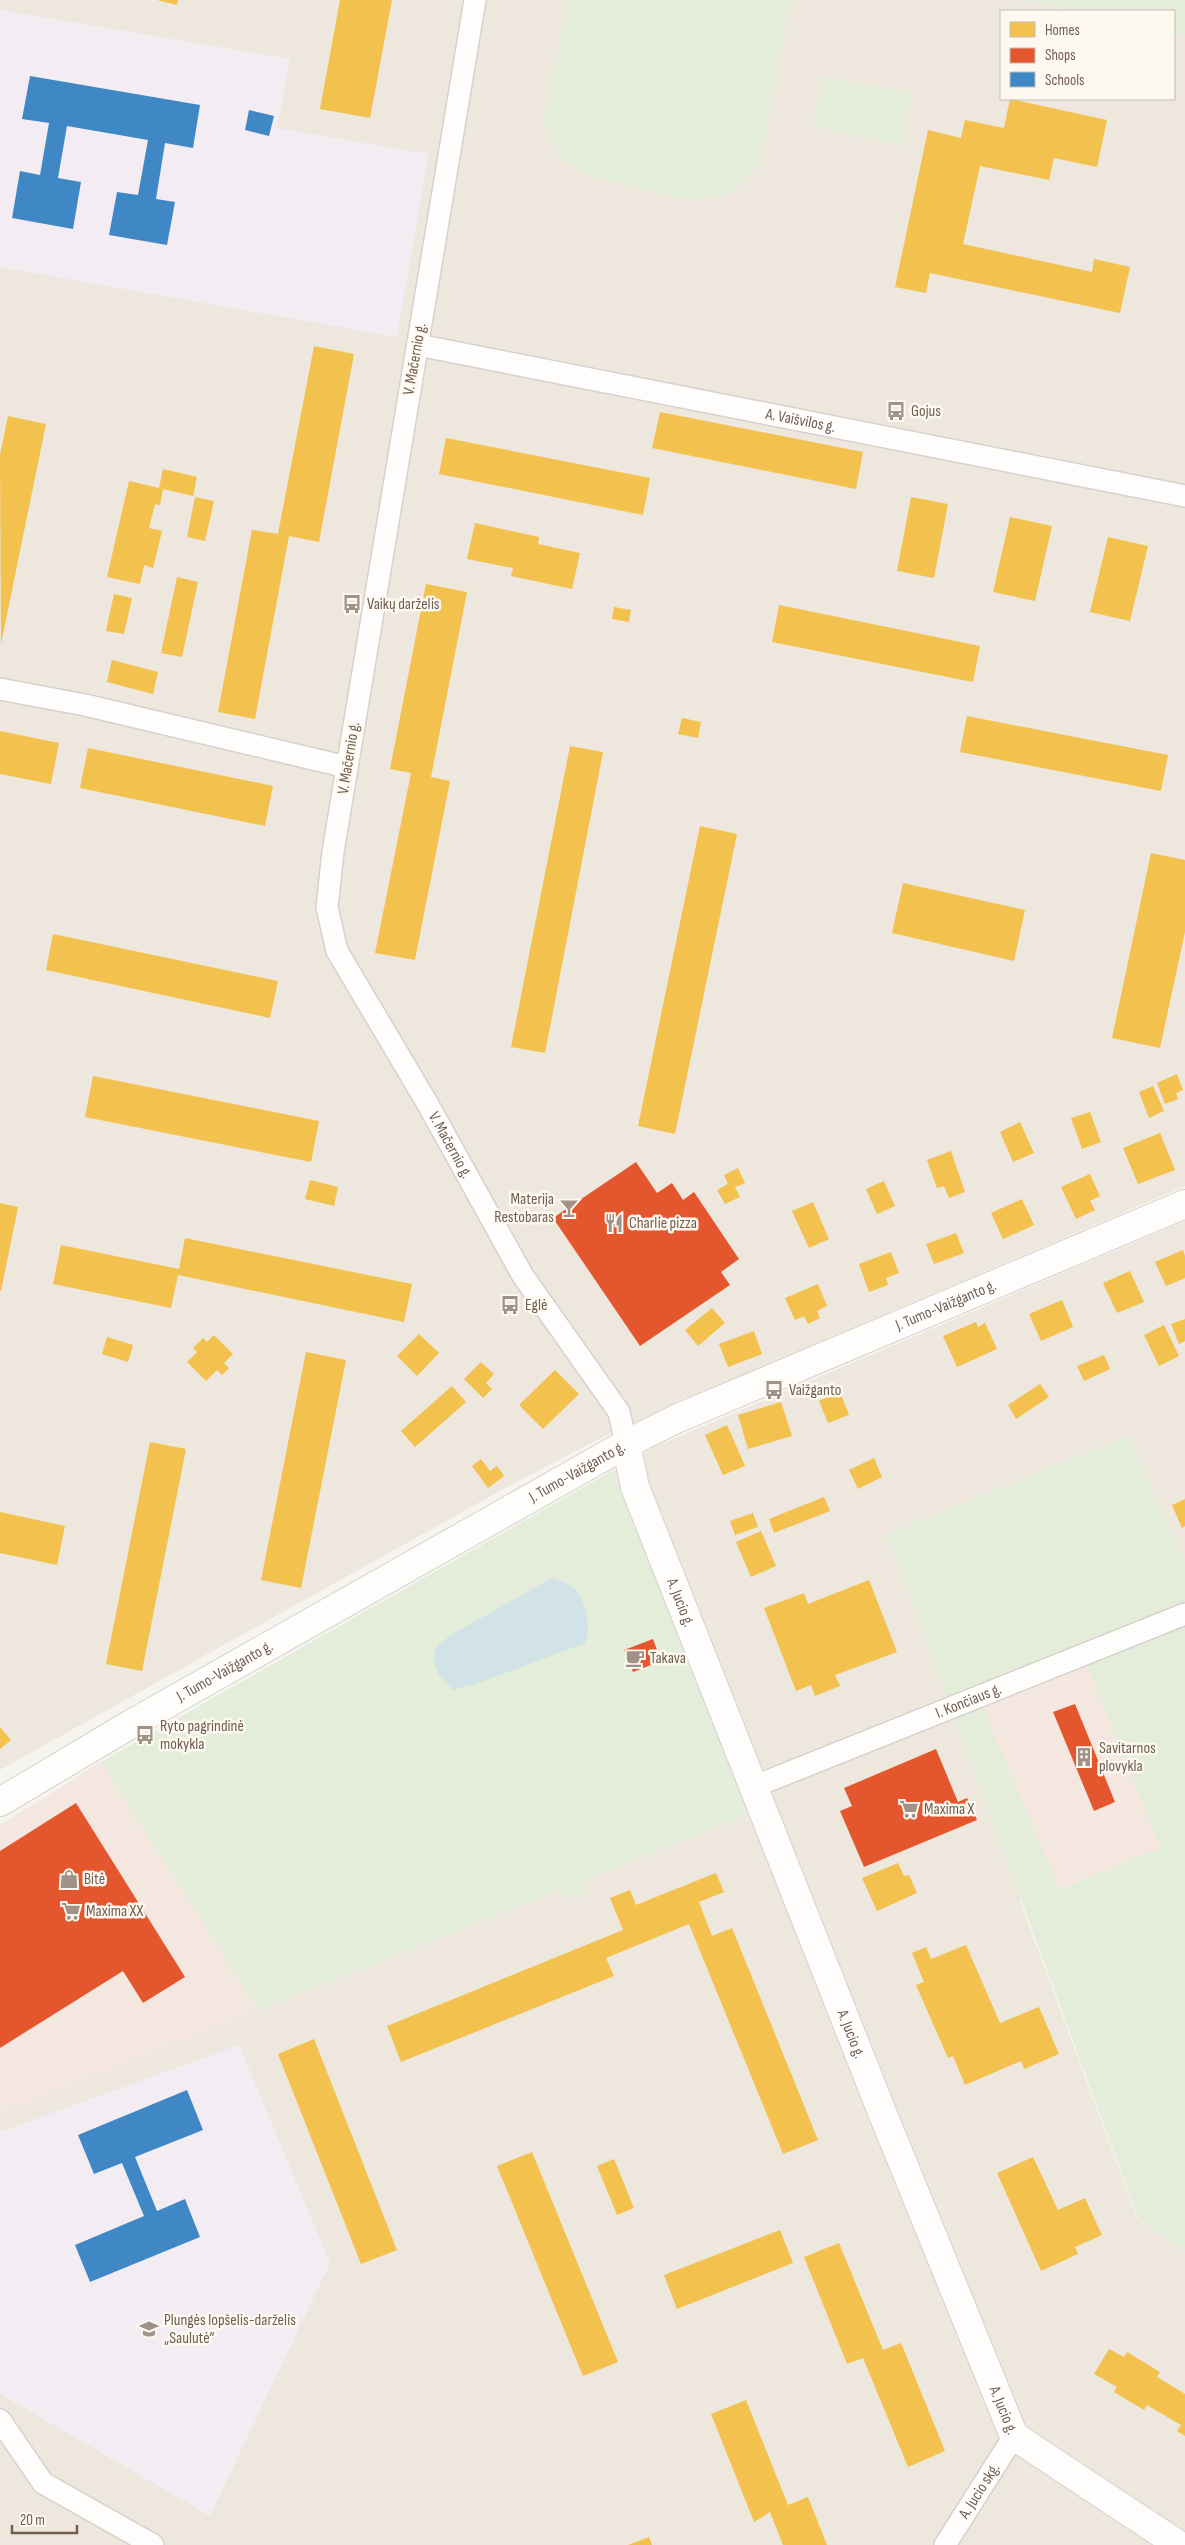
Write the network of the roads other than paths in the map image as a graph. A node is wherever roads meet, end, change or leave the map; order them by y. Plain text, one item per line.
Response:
1 (475, 0) edge
2 (418, 345) junction
3 (1185, 496) edge
4 (0, 689) edge
5 (347, 767) junction
6 (1185, 1204) edge
7 (626, 1444) junction
8 (1185, 1614) edge
9 (753, 1787) junction
10 (0, 1802) edge
11 (0, 2420) edge
12 (1014, 2436) junction
13 (153, 2545) edge
14 (945, 2545) edge
15 (1179, 2545) edge

1 - 2 street, V. Mačernio g.
2 - 3 street, A. Vaišvilos g.
2 - 5 street, V. Mačernio g.
4 - 5 street
5 - 7 street, V. Mačernio g.
6 - 7 main road, J. Tumo-Vaižganto g.
7 - 9 main road, A. Jucio g.
7 - 10 main road, J. Tumo-Vaižganto g.
8 - 9 street, I. Končiaus g.
9 - 12 main road, A. Jucio g.
11 - 13 street
12 - 14 street, A. Jucio skg.
12 - 15 main road, A. Jucio g.

